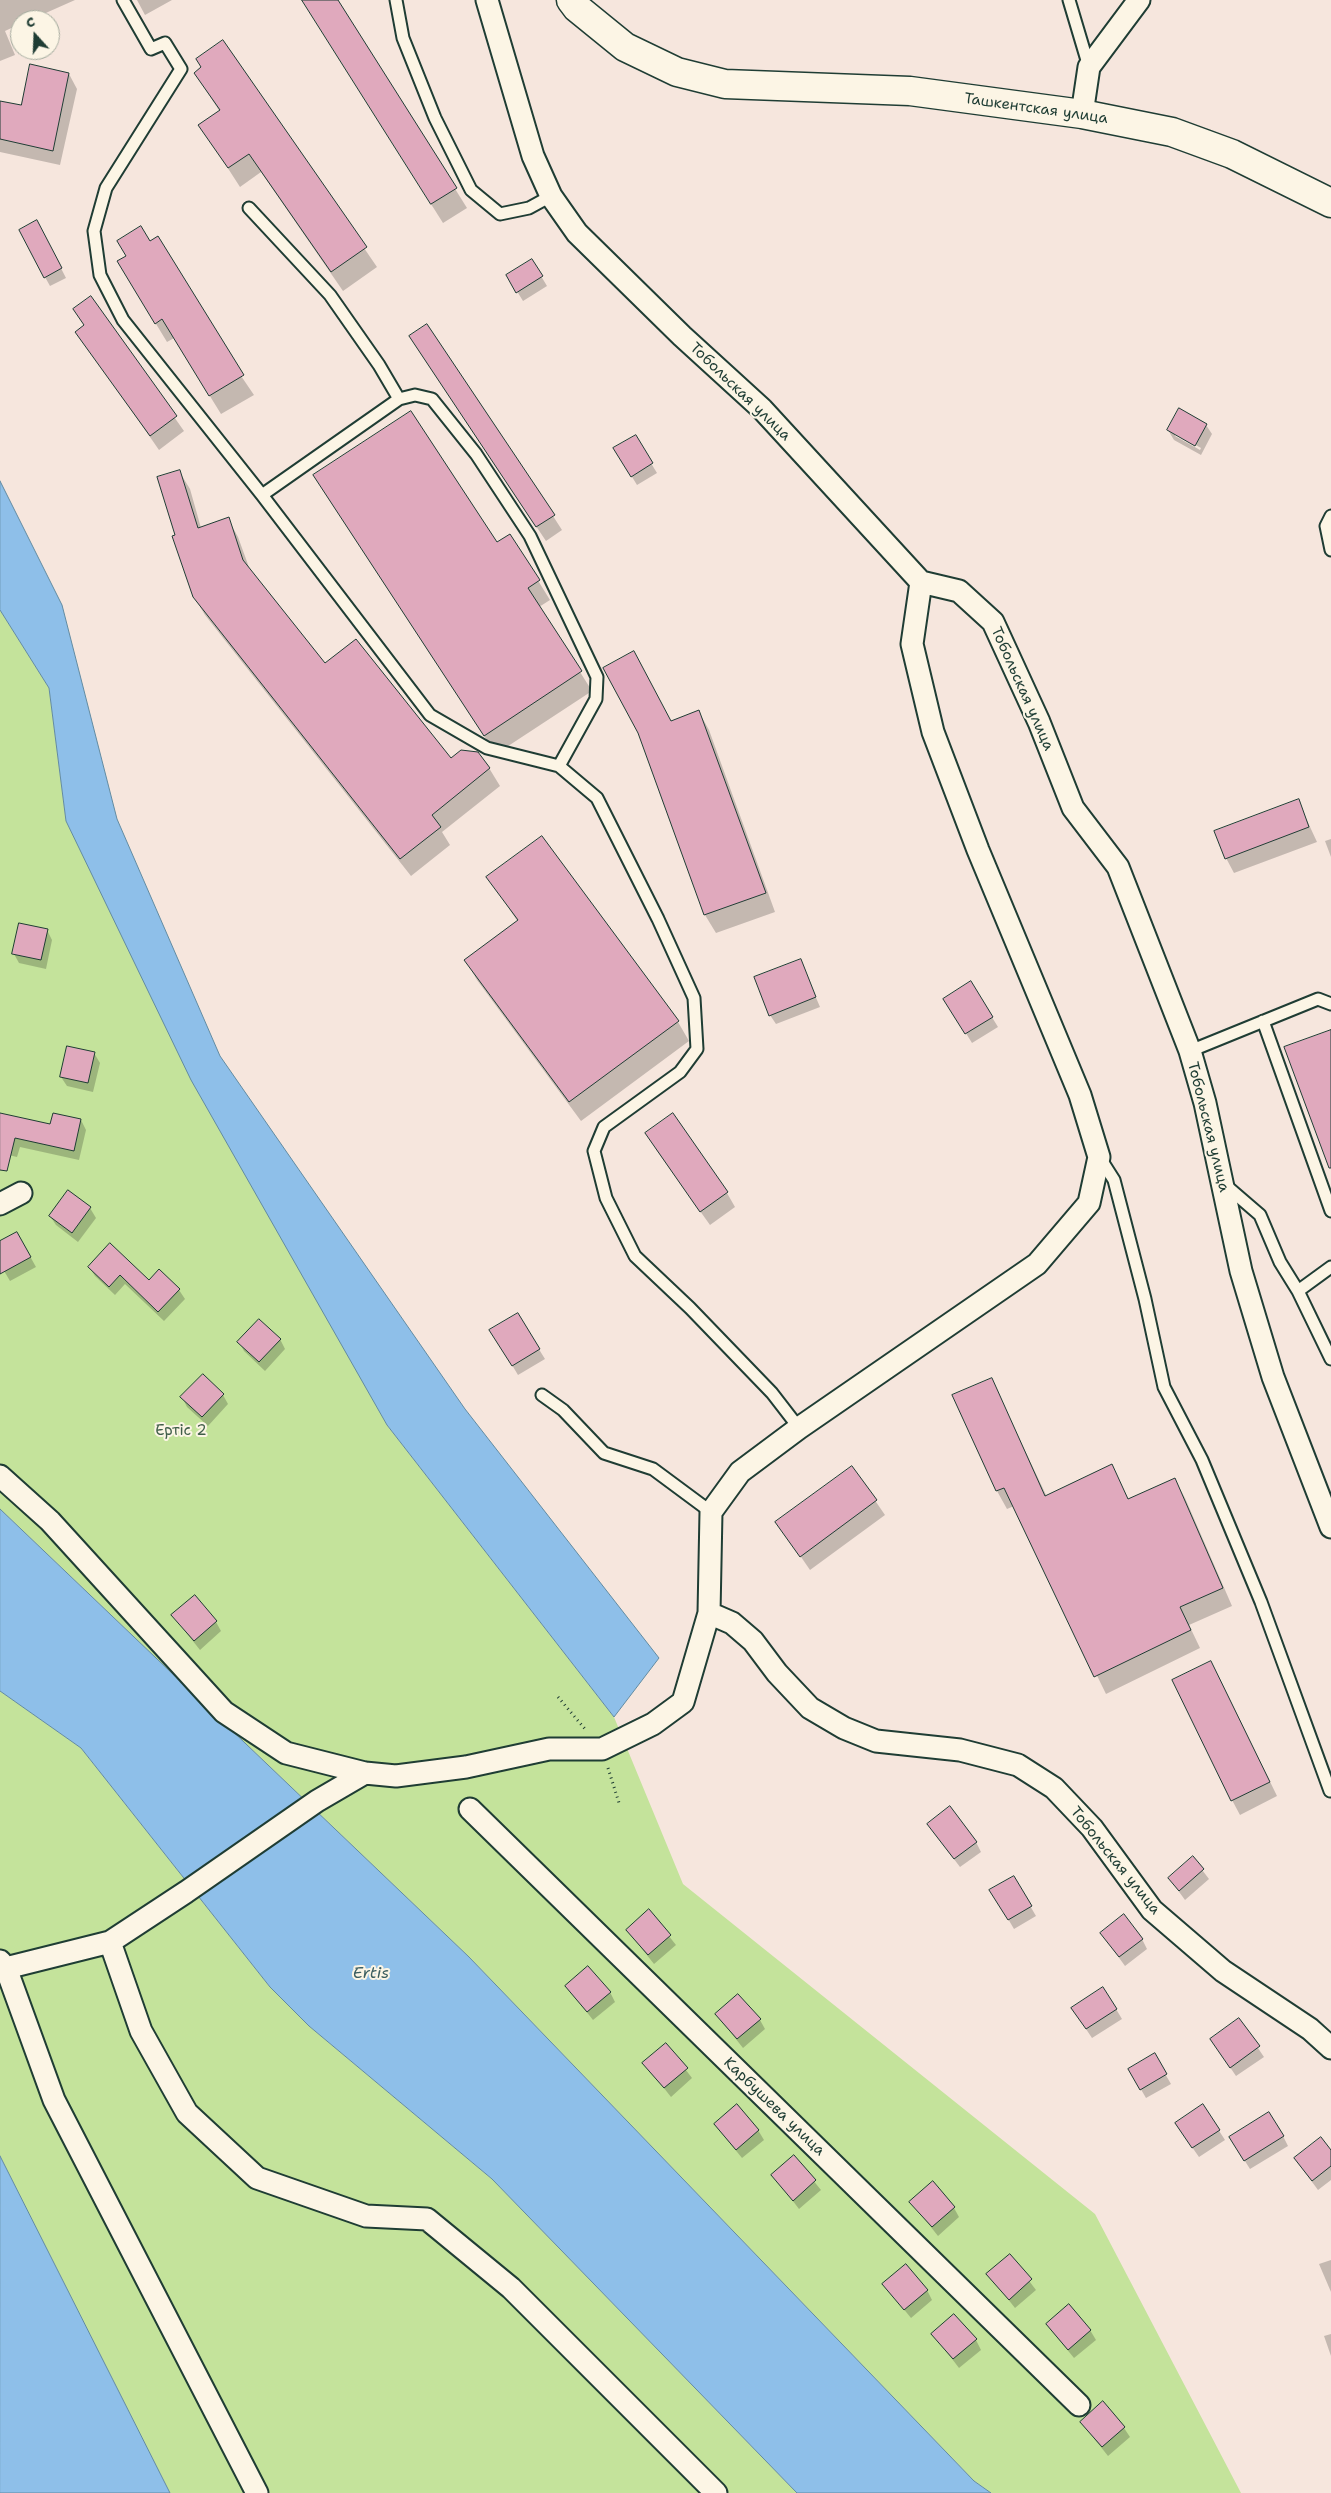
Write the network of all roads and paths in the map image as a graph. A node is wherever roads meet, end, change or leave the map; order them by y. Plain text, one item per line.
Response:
1 (123, 0) edge
2 (396, 0) edge
3 (487, 0) edge
4 (571, 0) edge
5 (1069, 0) edge
6 (1139, 0) edge
7 (1089, 67) junction
8 (1082, 114) junction
9 (551, 196) junction
10 (1331, 203) edge
11 (249, 208) dead end
12 (399, 399) junction
13 (262, 495) junction
14 (1331, 516) edge
15 (1331, 550) edge
16 (921, 582) junction
17 (559, 766) junction
18 (1331, 1004) edge
19 (1263, 1021) junction
20 (1190, 1051) junction
21 (1099, 1157) junction
22 (1222, 1183) junction
23 (21, 1193) dead end
24 (0, 1204) edge
25 (1331, 1211) edge
26 (1331, 1266) edge
27 (1298, 1291) junction
28 (1331, 1359) edge
29 (542, 1395) dead end
30 (799, 1428) junction
31 (0, 1476) edge
32 (710, 1512) junction
33 (1331, 1527) edge
34 (709, 1613) junction
35 (365, 1772) junction
36 (1330, 1791) edge
37 (470, 1809) dead end
38 (110, 1942) junction
39 (3, 1964) edge
40 (1331, 2048) edge
41 (1079, 2405) dead end
42 (257, 2493) edge
43 (716, 2493) edge

1 - 13 lane
2 - 9 lane
3 - 9 street, Тобольская улица
4 - 8 main road, Ташкентская улица
5 - 7 lane
6 - 7 street
7 - 8 street
8 - 10 main road, Ташкентская улица
9 - 16 street, Тобольская улица
11 - 12 lane
12 - 13 lane
12 - 17 lane
13 - 17 lane
14 - 15 lane
16 - 20 street, Тобольская улица
16 - 21 street
17 - 30 lane
18 - 19 lane
19 - 20 lane
19 - 25 lane
20 - 22 street, Тобольская улица
21 - 30 street
21 - 36 lane
22 - 27 lane
22 - 33 street, Тобольская улица
23 - 24 street
26 - 27 lane
27 - 28 lane
29 - 32 lane
30 - 32 street
31 - 35 street
32 - 34 street
34 - 35 street
34 - 40 street, Тобольская улица
35 - 38 street
37 - 41 street, Карбушева улица
38 - 39 street
38 - 43 street
39 - 42 street

